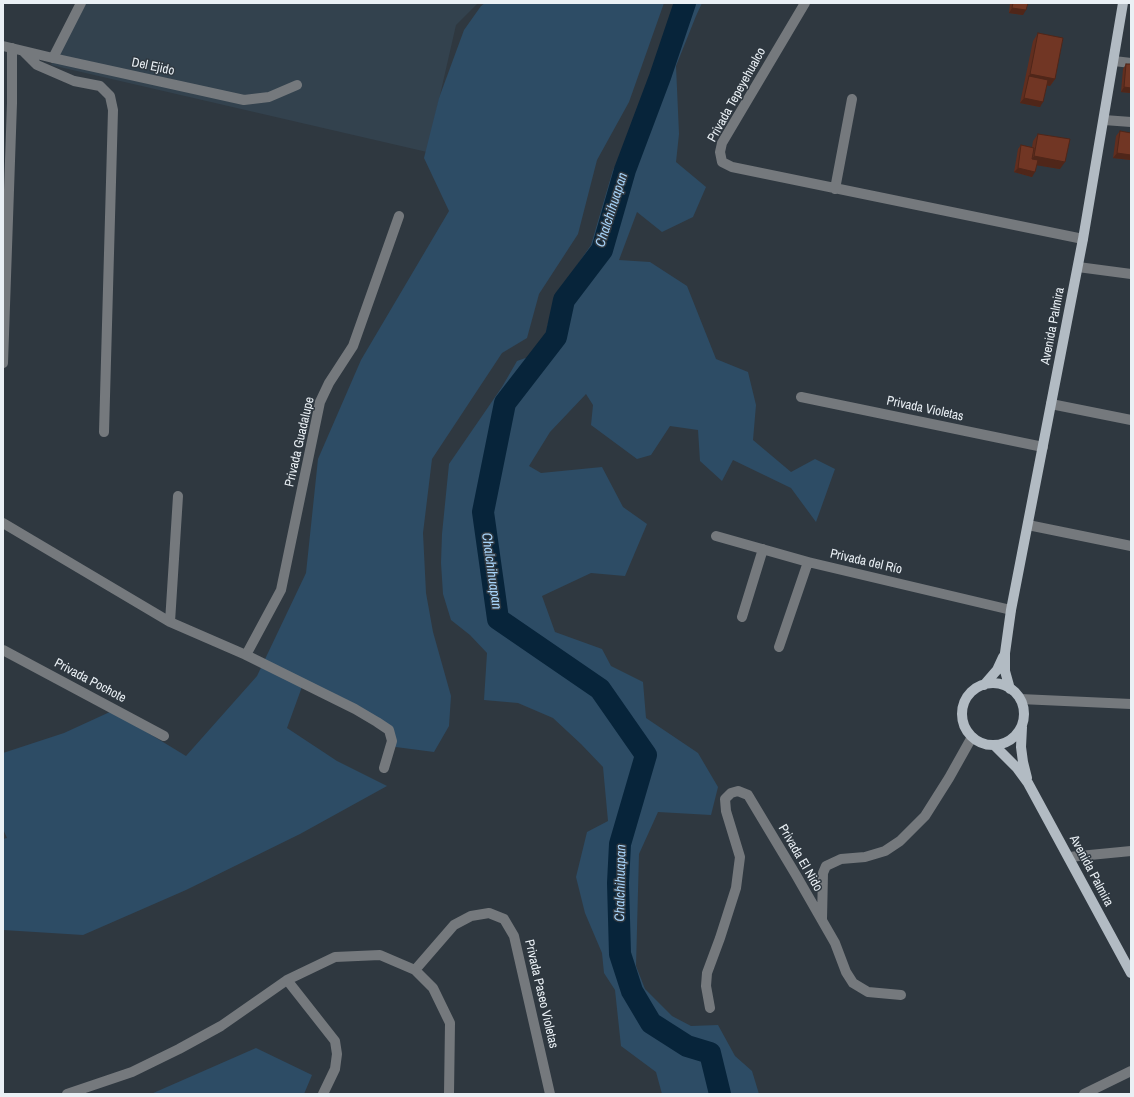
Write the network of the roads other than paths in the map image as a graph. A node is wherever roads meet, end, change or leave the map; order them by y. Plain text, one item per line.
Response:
1 (81, 3) edge
2 (805, 3) edge
3 (1123, 3) edge
4 (8, 47) edge
5 (23, 50) junction
6 (53, 58) junction
7 (1114, 61) junction
8 (1131, 63) edge
9 (297, 86) dead end
10 (852, 99) dead end
11 (1104, 120) junction
12 (1131, 122) edge
13 (835, 189) junction
14 (398, 216) dead end
15 (1083, 239) junction
16 (1078, 267) junction
17 (1131, 274) edge
18 (3, 363) edge
19 (801, 397) dead end
20 (1051, 404) junction
21 (1131, 420) edge
22 (104, 432) dead end
23 (1043, 447) junction
24 (178, 496) dead end
25 (3, 523) edge
26 (1028, 525) junction
27 (716, 536) dead end
28 (1131, 546) edge
29 (763, 549) junction
30 (808, 562) junction
31 (1011, 610) junction
32 (742, 617) dead end
33 (170, 622) junction
34 (779, 647) dead end
35 (3, 650) edge
36 (1005, 653) junction
37 (246, 655) junction
38 (984, 685) junction
39 (1010, 688) junction
40 (1020, 699) junction
41 (1131, 704) edge
42 (1022, 725) junction
43 (164, 736) dead end
44 (972, 737) junction
45 (994, 745) junction
46 (384, 768) dead end
47 (1028, 783) junction
48 (1131, 851) edge
49 (1069, 857) junction
50 (822, 919) junction
51 (415, 970) junction
52 (1131, 973) edge
53 (287, 980) junction
54 (901, 995) dead end
55 (710, 1008) dead end
56 (1131, 1071) edge
57 (67, 1094) edge
58 (323, 1094) edge
59 (449, 1094) edge
60 (550, 1094) edge
61 (1084, 1094) edge

1 - 6 street
2 - 13 street, Privada Tepeyehualco
3 - 7 main road, Avenida Palmira
4 - 5 street, Del Ejido
4 - 18 street
5 - 6 street, Del Ejido
5 - 22 street
6 - 9 street, Del Ejido
7 - 8 street
7 - 11 main road, Avenida Palmira
10 - 13 street
11 - 12 street
11 - 15 main road, Avenida Palmira
13 - 15 street, Privada Tepeyehualco
14 - 37 street, Privada Guadalupe
15 - 16 main road, Avenida Palmira
16 - 17 street
16 - 20 main road, Avenida Palmira
19 - 23 street, Privada Violetas
20 - 21 street
20 - 23 main road, Avenida Palmira
23 - 26 main road, Avenida Palmira
24 - 33 street
25 - 33 street
26 - 28 street
26 - 31 main road, Avenida Palmira
27 - 29 street, Privada del Río
29 - 30 street, Privada del Río
29 - 32 street
30 - 31 street, Privada del Río
30 - 34 street
31 - 36 main road, Avenida Palmira
33 - 37 street
35 - 43 street, Privada Pochote
36 - 38 main road, Avenida Palmira
36 - 39 main road, Avenida Palmira
37 - 46 street
38 - 39 main road
38 - 44 main road
39 - 40 main road
40 - 41 street
40 - 42 main road
42 - 45 main road
42 - 47 main road, Avenida Palmira
44 - 45 main road
44 - 50 street, Privada El Nido
45 - 47 main road, Avenida Palmira
47 - 49 main road, Avenida Palmira
48 - 49 street
49 - 52 main road, Avenida Palmira
50 - 54 street
50 - 55 street, Privada El Nido
51 - 53 street
51 - 59 street
51 - 60 street, Privada Paseo Violetas
53 - 57 street
53 - 58 street
56 - 61 street

